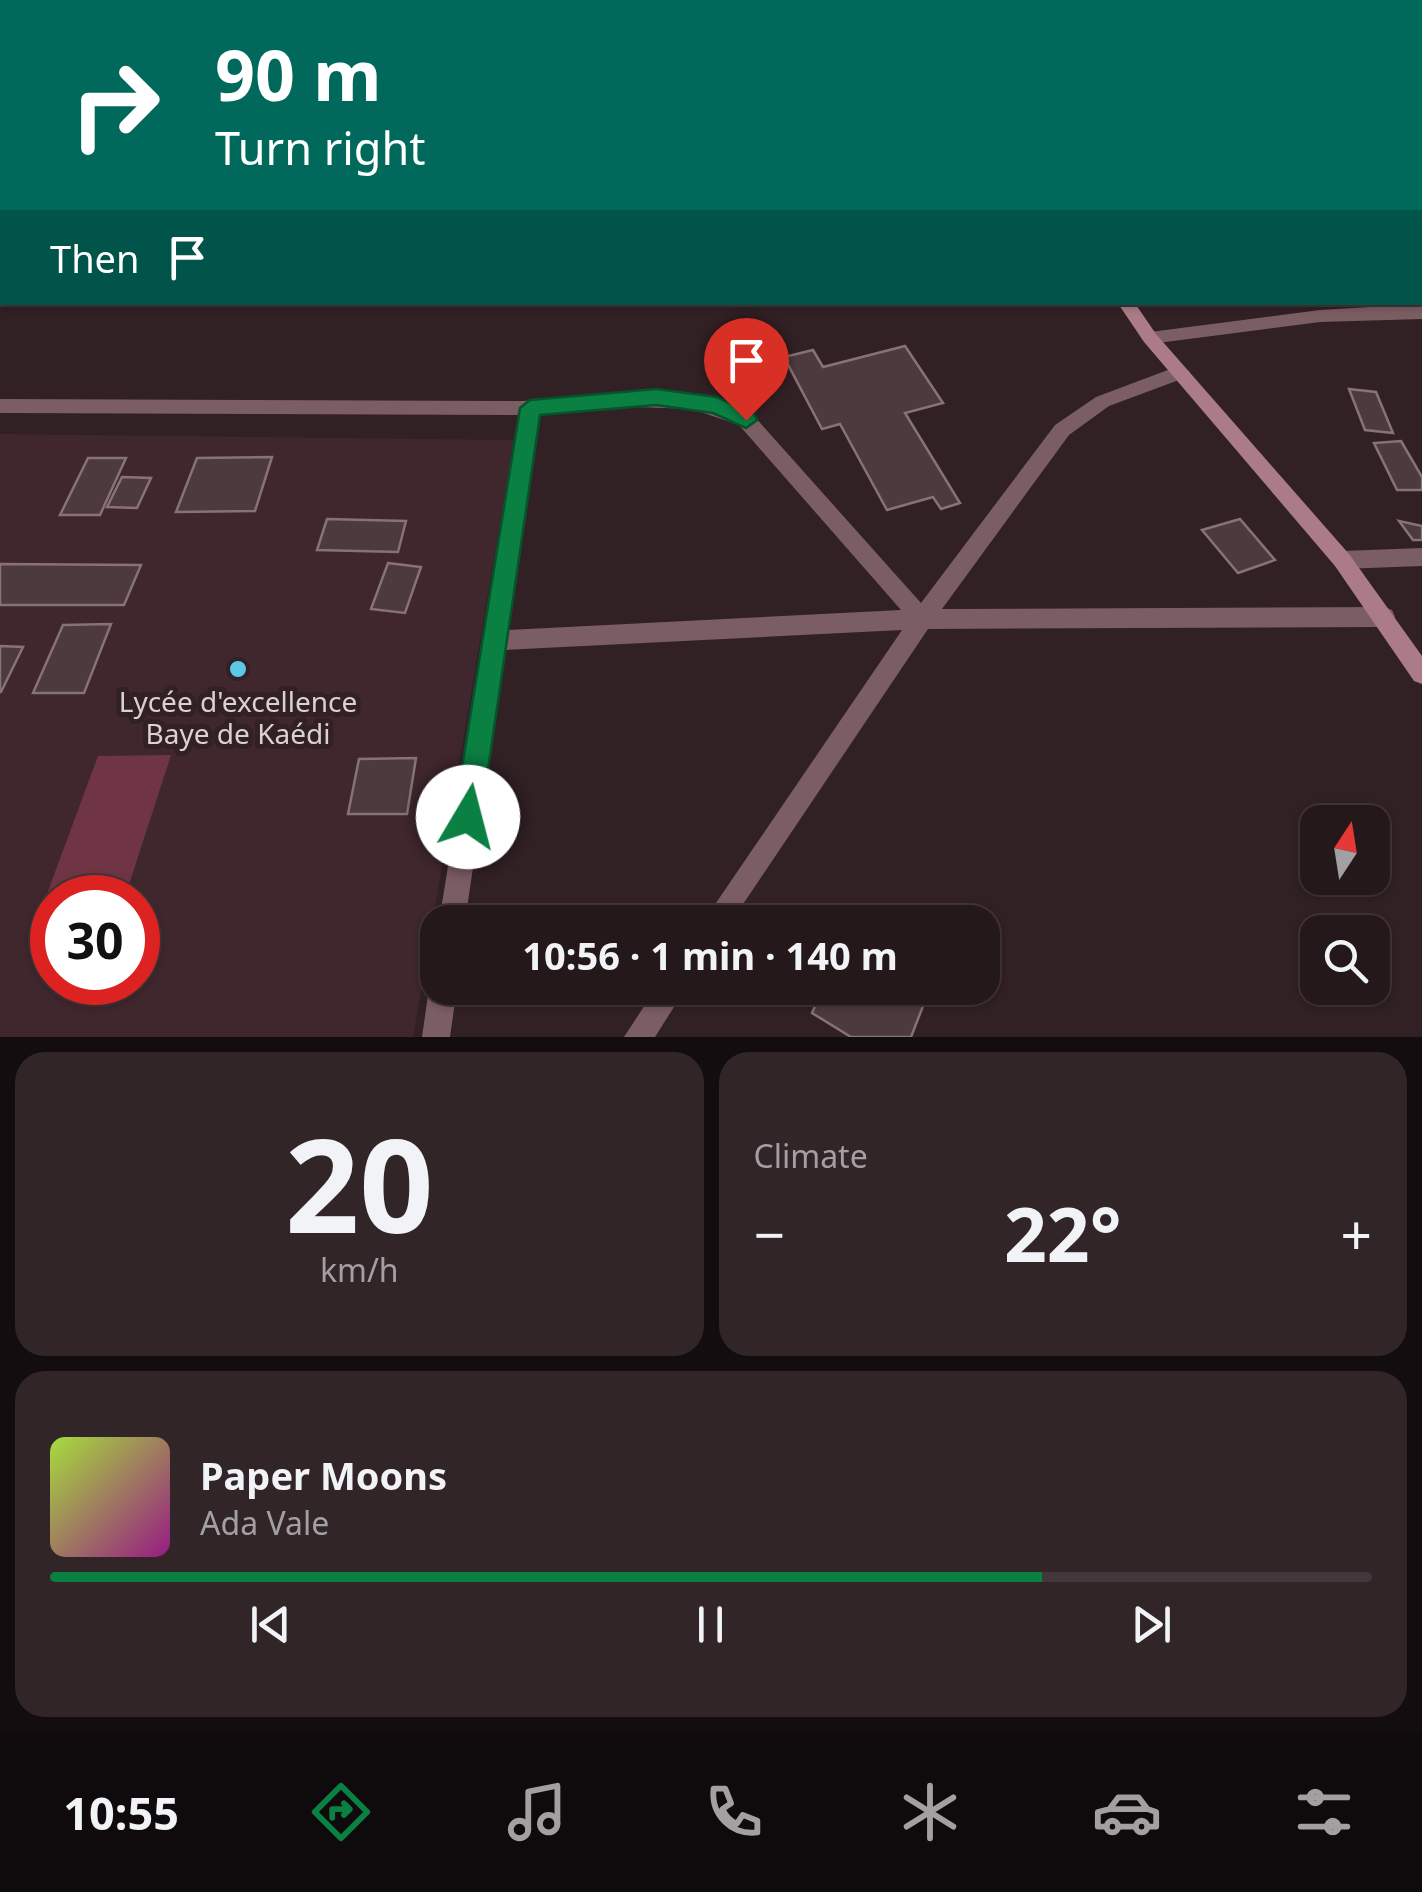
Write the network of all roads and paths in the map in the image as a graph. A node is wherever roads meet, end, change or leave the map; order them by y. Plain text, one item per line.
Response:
1 (1127, 305) edge
2 (1422, 313) edge
3 (1150, 338) junction
4 (1182, 372) junction
5 (0, 406) edge
6 (530, 408) junction
7 (1422, 557) edge
8 (1342, 560) junction
9 (1384, 617) junction
10 (922, 619) junction
11 (493, 642) junction
12 (1422, 674) edge
13 (454, 905) edge
14 (728, 905) edge
15 (441, 1005) edge
16 (660, 1005) edge
17 (436, 1037) edge
18 (638, 1037) edge

1 - 3 street
2 - 3 street
3 - 4 street
4 - 8 street
4 - 10 street
5 - 6 street
6 - 10 street
6 - 11 street
7 - 8 street
8 - 9 street
9 - 10 street
9 - 12 street
10 - 11 street
10 - 14 street
11 - 13 street
15 - 17 street
16 - 18 street

